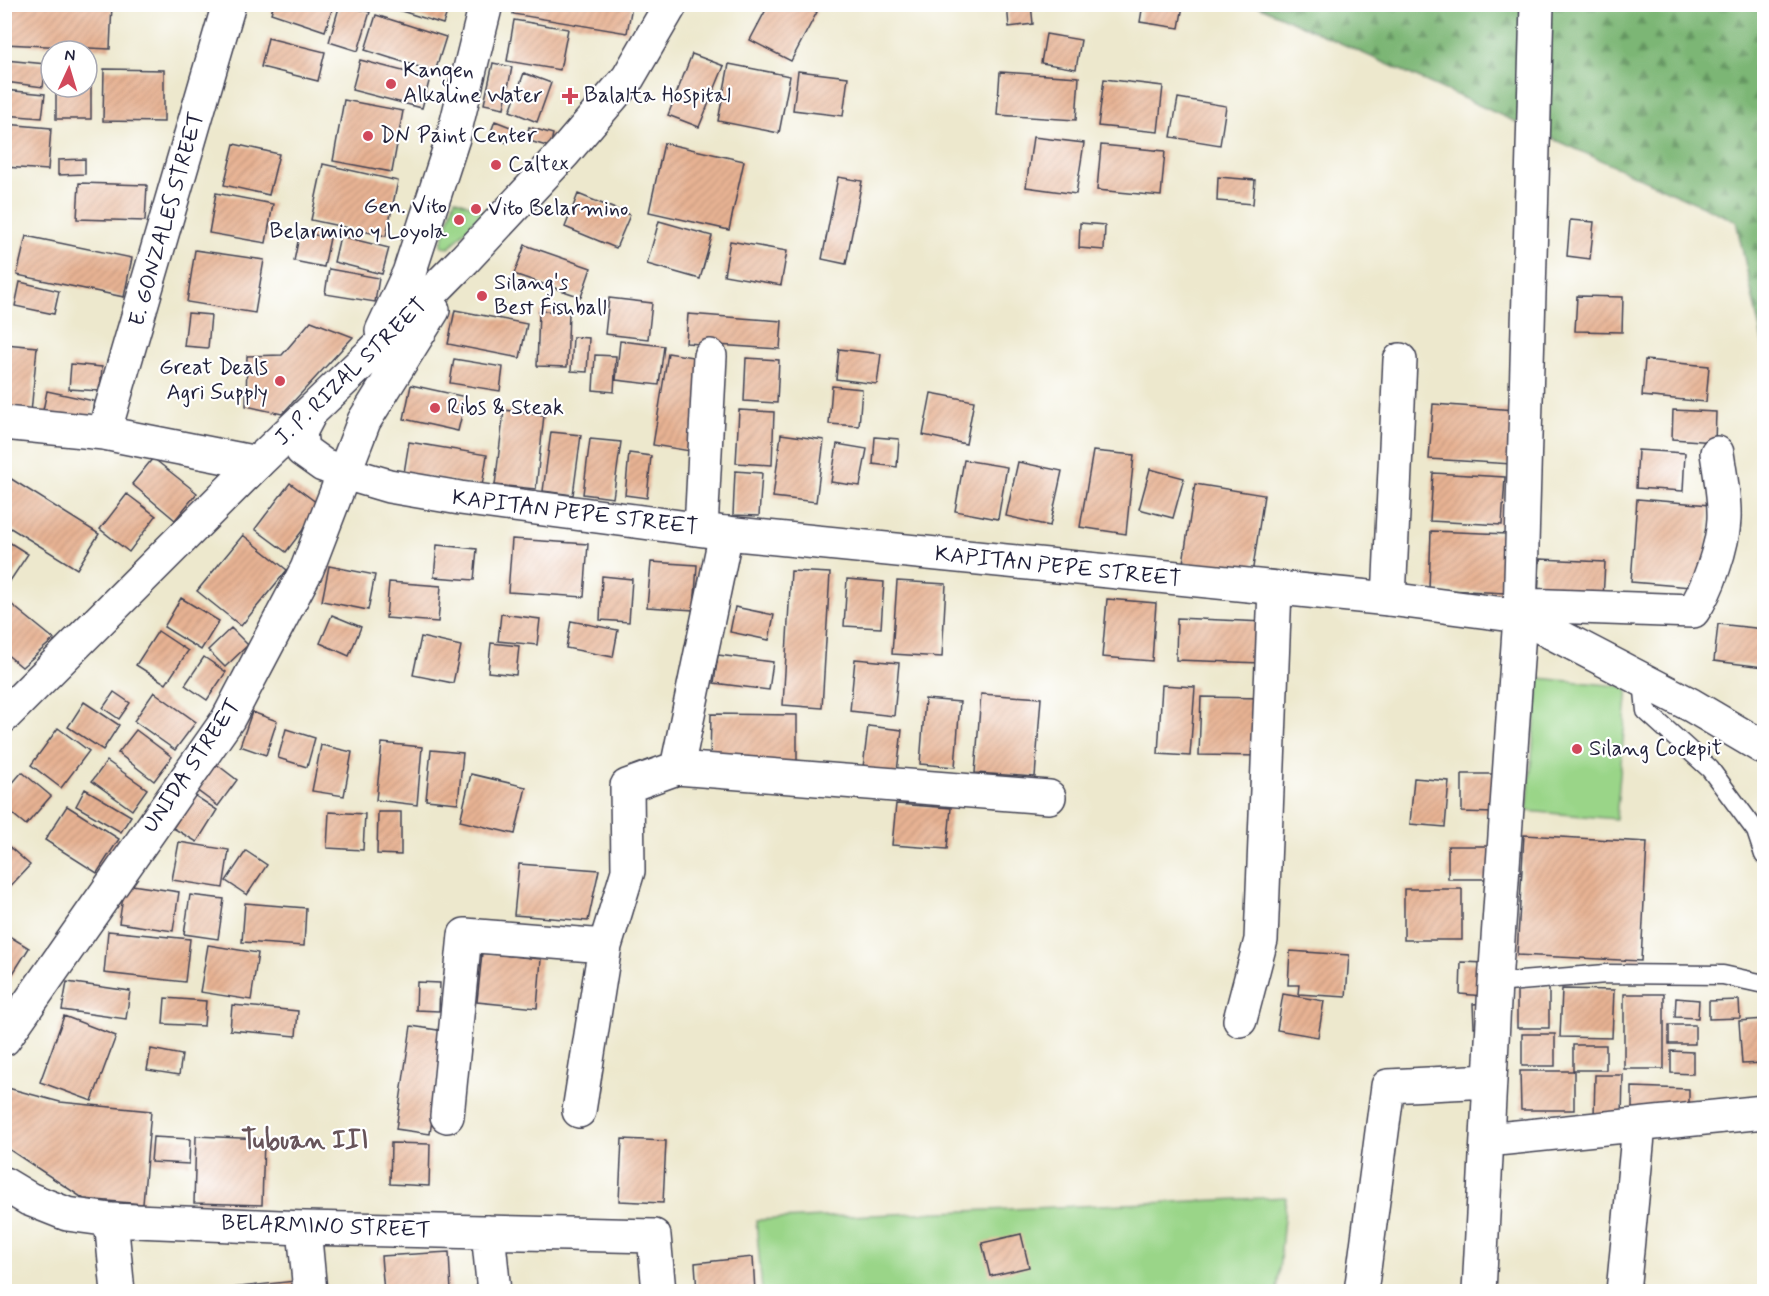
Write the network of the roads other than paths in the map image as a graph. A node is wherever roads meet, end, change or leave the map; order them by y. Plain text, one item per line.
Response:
1 (229, 4) edge
2 (486, 4) edge
3 (670, 4) edge
4 (1538, 4) edge
5 (464, 260) junction
6 (372, 353) junction
7 (710, 356) dead end
8 (1400, 360) dead end
9 (310, 413) junction
10 (4, 423) edge
11 (361, 429) junction
12 (104, 433) junction
13 (1717, 453) dead end
14 (257, 463) junction
15 (334, 469) junction
16 (406, 489) junction
17 (713, 531) junction
18 (1275, 590) junction
19 (1389, 600) junction
20 (1521, 610) junction
21 (1646, 681) junction
22 (4, 716) edge
23 (1764, 748) edge
24 (677, 768) junction
25 (1049, 797) dead end
26 (1764, 855) edge
27 (605, 946) junction
28 (1495, 982) junction
29 (1764, 984) edge
30 (1240, 1020) dead end
31 (4, 1039) edge
32 (1490, 1081) junction
33 (579, 1111) dead end
34 (1764, 1112) edge
35 (447, 1116) dead end
36 (1639, 1125) junction
37 (1487, 1140) junction
38 (4, 1184) edge
39 (111, 1220) junction
40 (304, 1228) junction
41 (488, 1232) junction
42 (118, 1292) edge
43 (310, 1292) edge
44 (494, 1292) edge
45 (659, 1292) edge
46 (1361, 1292) edge
47 (1479, 1292) edge
48 (1623, 1292) edge

1 - 12 street, E. GONZALES STREET
2 - 6 street
3 - 5 street, J. P. RIZAL STREET
4 - 20 street
5 - 6 street, J. P. RIZAL STREET
5 - 11 street, UNIDA STREET
6 - 9 street, J. P. RIZAL STREET
7 - 17 street
8 - 19 street
9 - 14 street, J. P. RIZAL STREET
9 - 15 street
10 - 12 street
11 - 15 street, UNIDA STREET
11 - 16 street
12 - 14 street
13 - 20 street
14 - 15 street
14 - 22 street, J. P. RIZAL STREET
15 - 16 street, KAPITAN PEPE STREET
15 - 31 street, UNIDA STREET
16 - 17 street, KAPITAN PEPE STREET
17 - 18 street, KAPITAN PEPE STREET
17 - 24 street
18 - 19 street, KAPITAN PEPE STREET
18 - 30 street
19 - 20 street, KAPITAN PEPE STREET
20 - 21 street, KAPITAN PEPE STREET
20 - 28 street
21 - 23 street, KAPITAN PEPE STREET
21 - 26 lane
24 - 25 street
24 - 27 street
27 - 33 street
27 - 35 street
28 - 29 lane
28 - 32 street
32 - 37 street
32 - 46 street
34 - 36 street
36 - 37 street
36 - 48 street
37 - 47 street
38 - 39 street, BELARMINO STREET
39 - 40 street, BELARMINO STREET
39 - 42 street
40 - 41 street, BELARMINO STREET
40 - 43 street
41 - 44 street
41 - 45 street, BELARMINO STREET

